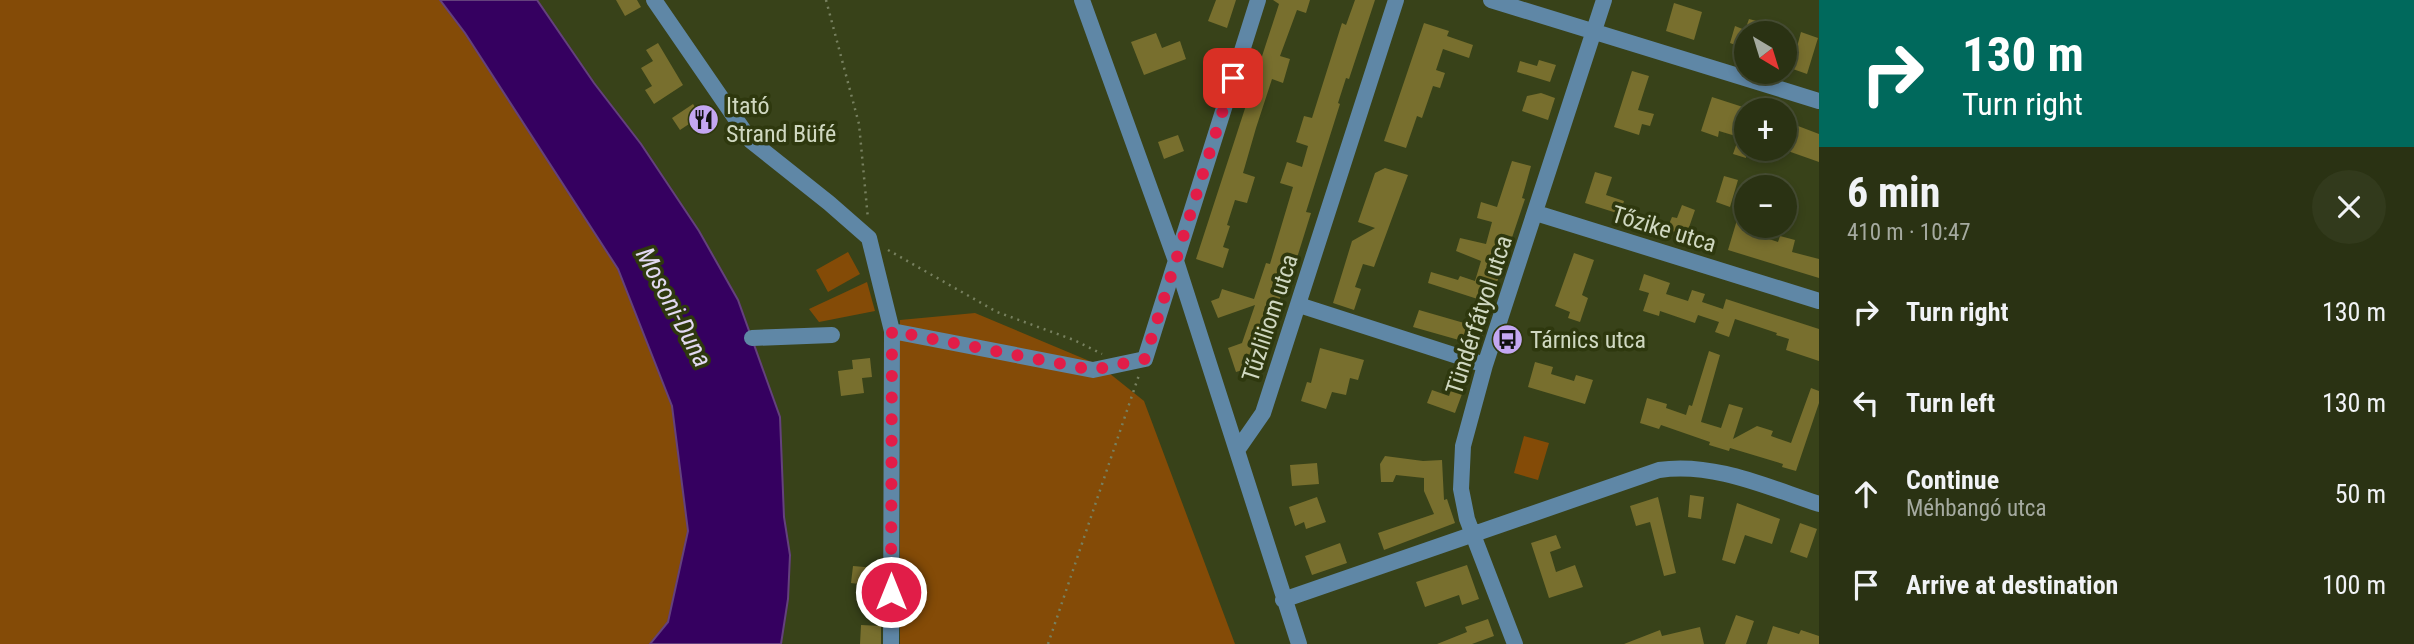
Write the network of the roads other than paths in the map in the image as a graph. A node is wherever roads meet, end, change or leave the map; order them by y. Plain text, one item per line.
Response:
1 (654, 0) edge
2 (1082, 0) edge
3 (1258, 0) edge
4 (1396, 0) edge
5 (1491, 0) edge
6 (1604, 0) edge
7 (1594, 31) junction
8 (1819, 101) edge
9 (1536, 213) junction
10 (1176, 261) junction
11 (1819, 302) edge
12 (1299, 305) junction
13 (892, 331) junction
14 (832, 335) dead end
15 (752, 338) dead end
16 (1485, 365) junction
17 (1238, 449) junction
18 (1819, 504) edge
19 (1473, 534) junction
20 (1283, 600) junction
21 (891, 644) edge
22 (1299, 644) edge
23 (1515, 644) edge

1 - 13 street
2 - 10 street
3 - 10 street
4 - 12 street, Tűzliliom utca
5 - 7 street
6 - 7 street, Tündérfátyol utca
7 - 8 street
7 - 9 street, Tündérfátyol utca
9 - 11 street, Tőzike utca
9 - 16 street, Tündérfátyol utca
10 - 13 street
10 - 17 street
12 - 16 street
12 - 17 street, Tűzliliom utca
13 - 21 street
14 - 15 street
16 - 19 street, Tündérfátyol utca
17 - 20 street
18 - 19 street
19 - 20 street
19 - 23 street, Tündérfátyol utca
20 - 22 street

